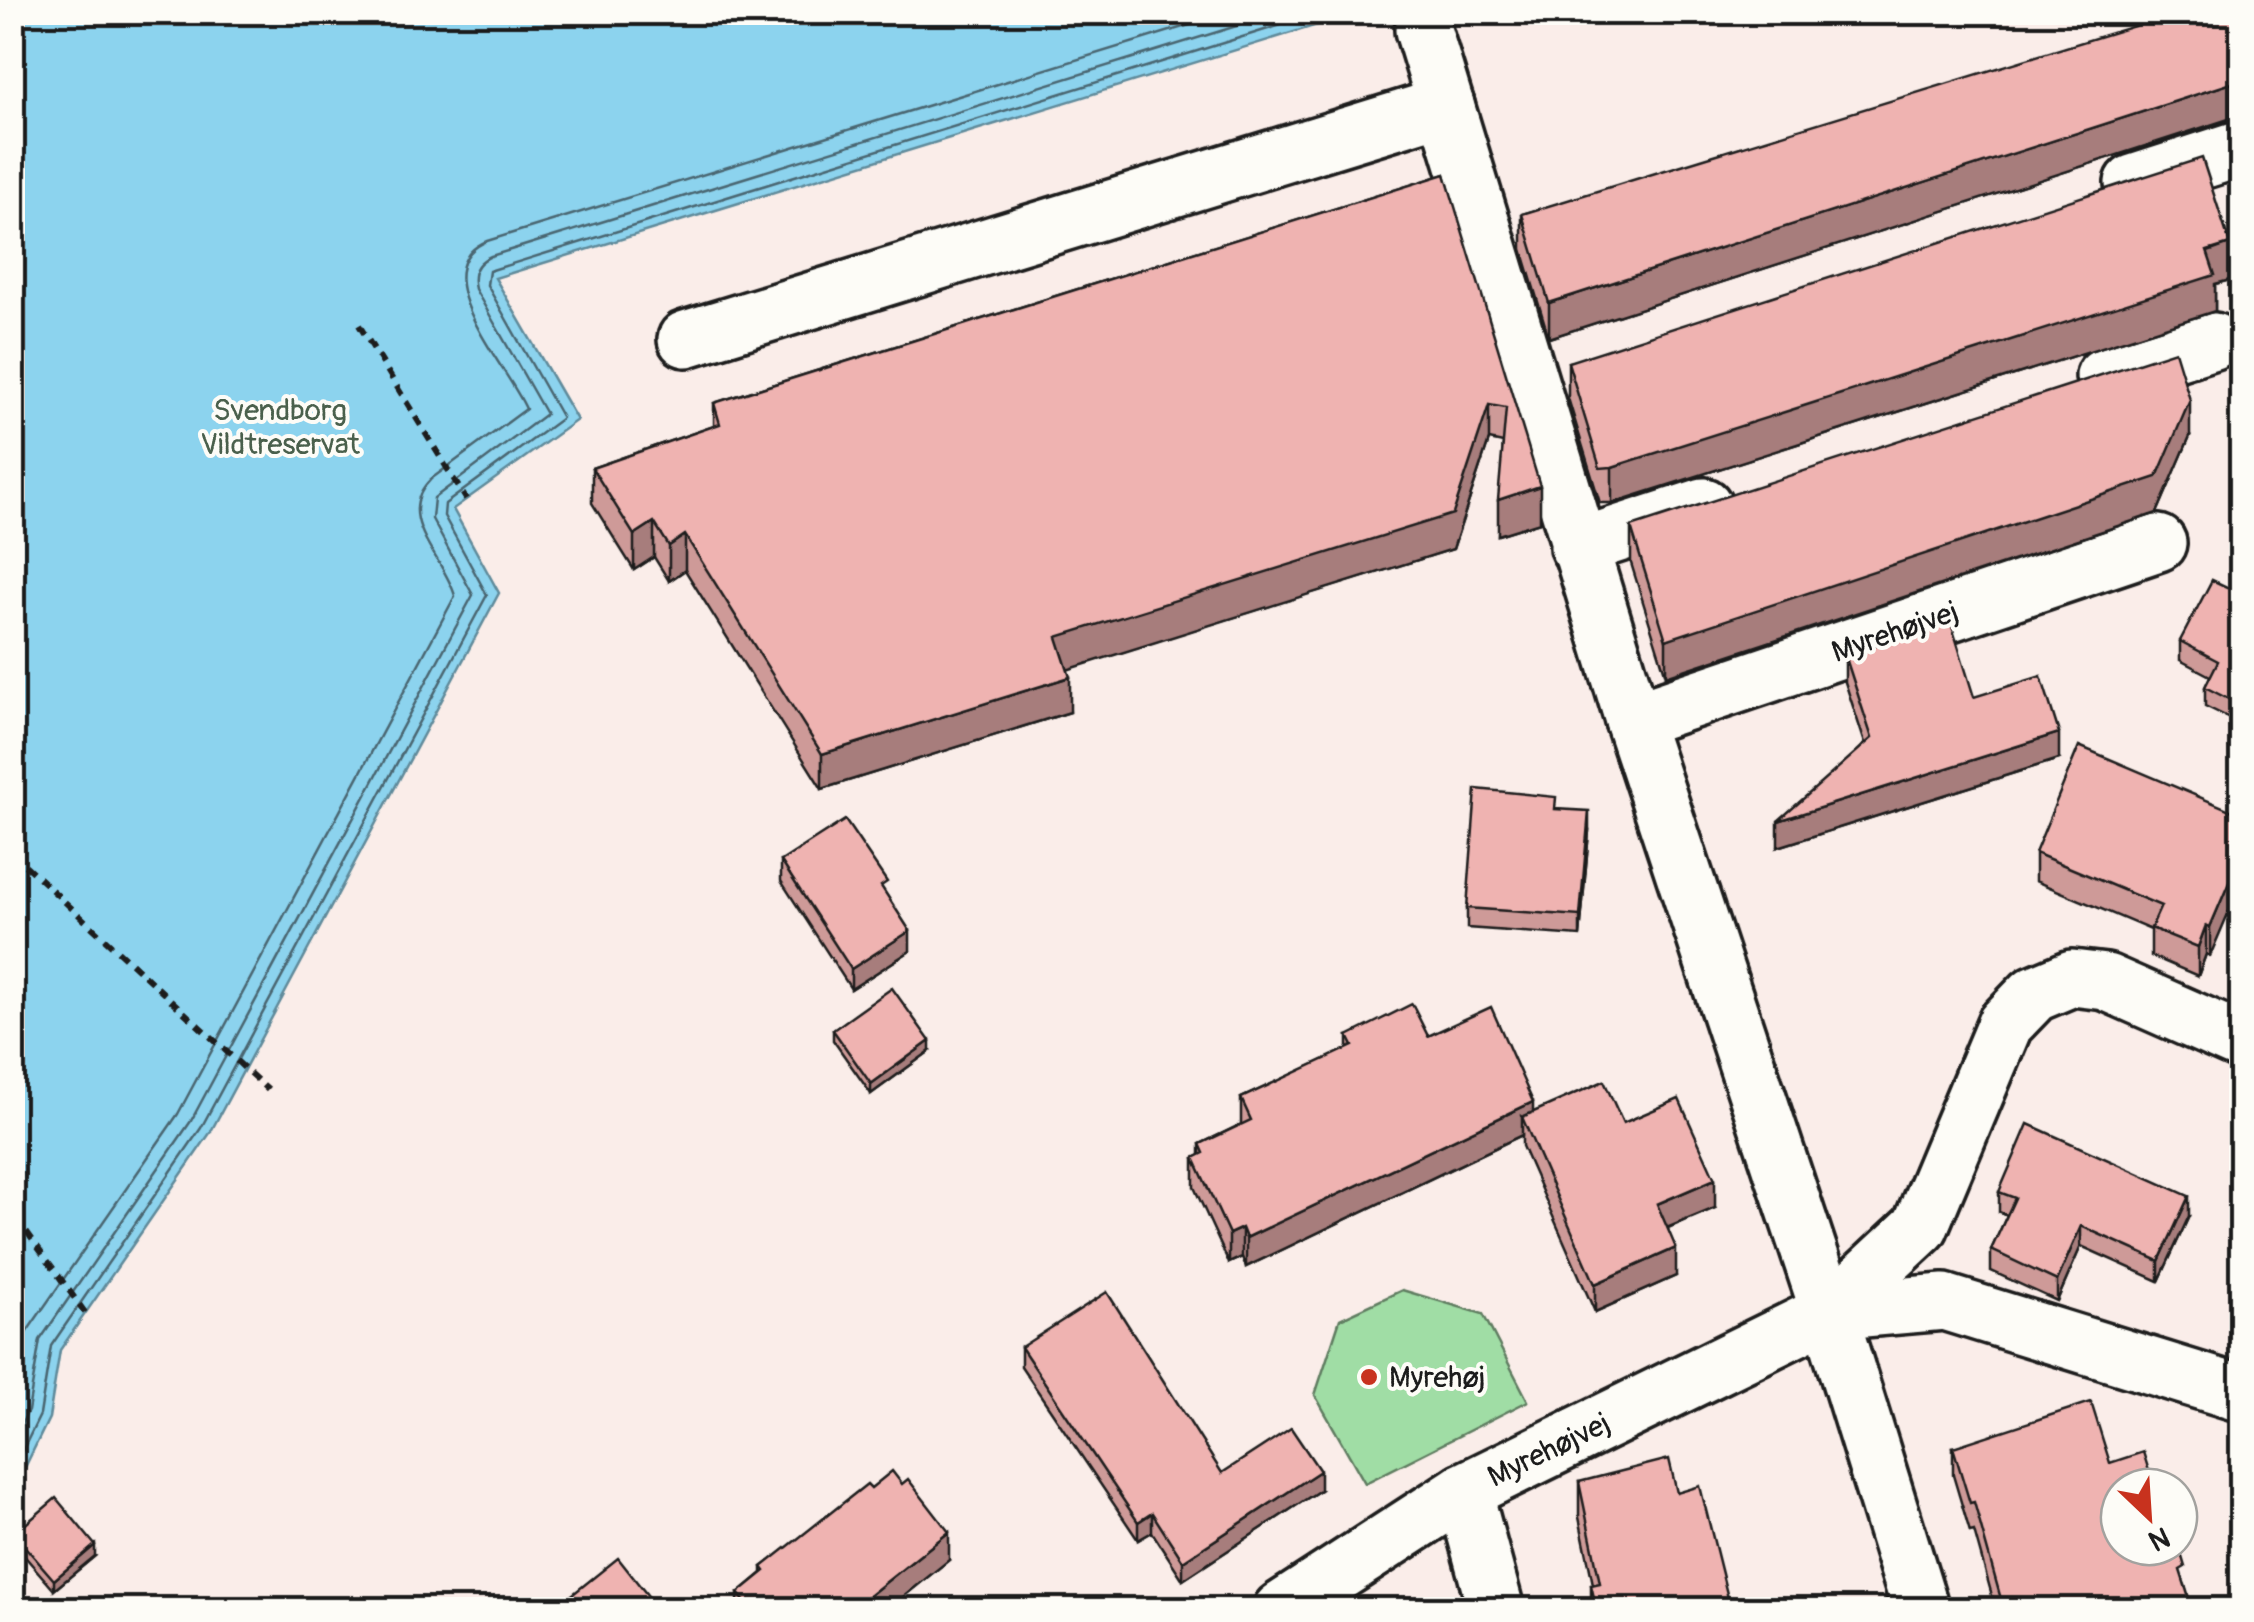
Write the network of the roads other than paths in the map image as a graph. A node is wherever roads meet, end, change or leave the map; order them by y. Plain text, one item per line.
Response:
1 (1423, 30) dead end
2 (1446, 104) junction
3 (2242, 148) edge
4 (2092, 196) edge
5 (686, 339) dead end
6 (2213, 341) dead end
7 (2064, 390) edge
8 (1746, 492) edge
9 (2158, 543) dead end
10 (1578, 547) junction
11 (1633, 720) junction
12 (2242, 1042) edge
13 (1829, 1312) junction
14 (2242, 1394) edge
15 (1464, 1492) junction
16 (1280, 1610) edge
17 (1496, 1610) edge
18 (1922, 1610) edge

1 - 2 street
2 - 5 street
2 - 10 street
3 - 4 street
6 - 7 street
8 - 10 street
9 - 11 street, Myrehøjvej
10 - 11 street
11 - 13 street
12 - 13 street, Myrehøjvej
13 - 14 street, Myrehøjvej
13 - 15 street, Myrehøjvej
13 - 18 street
15 - 16 street, Myrehøjvej
15 - 17 street

